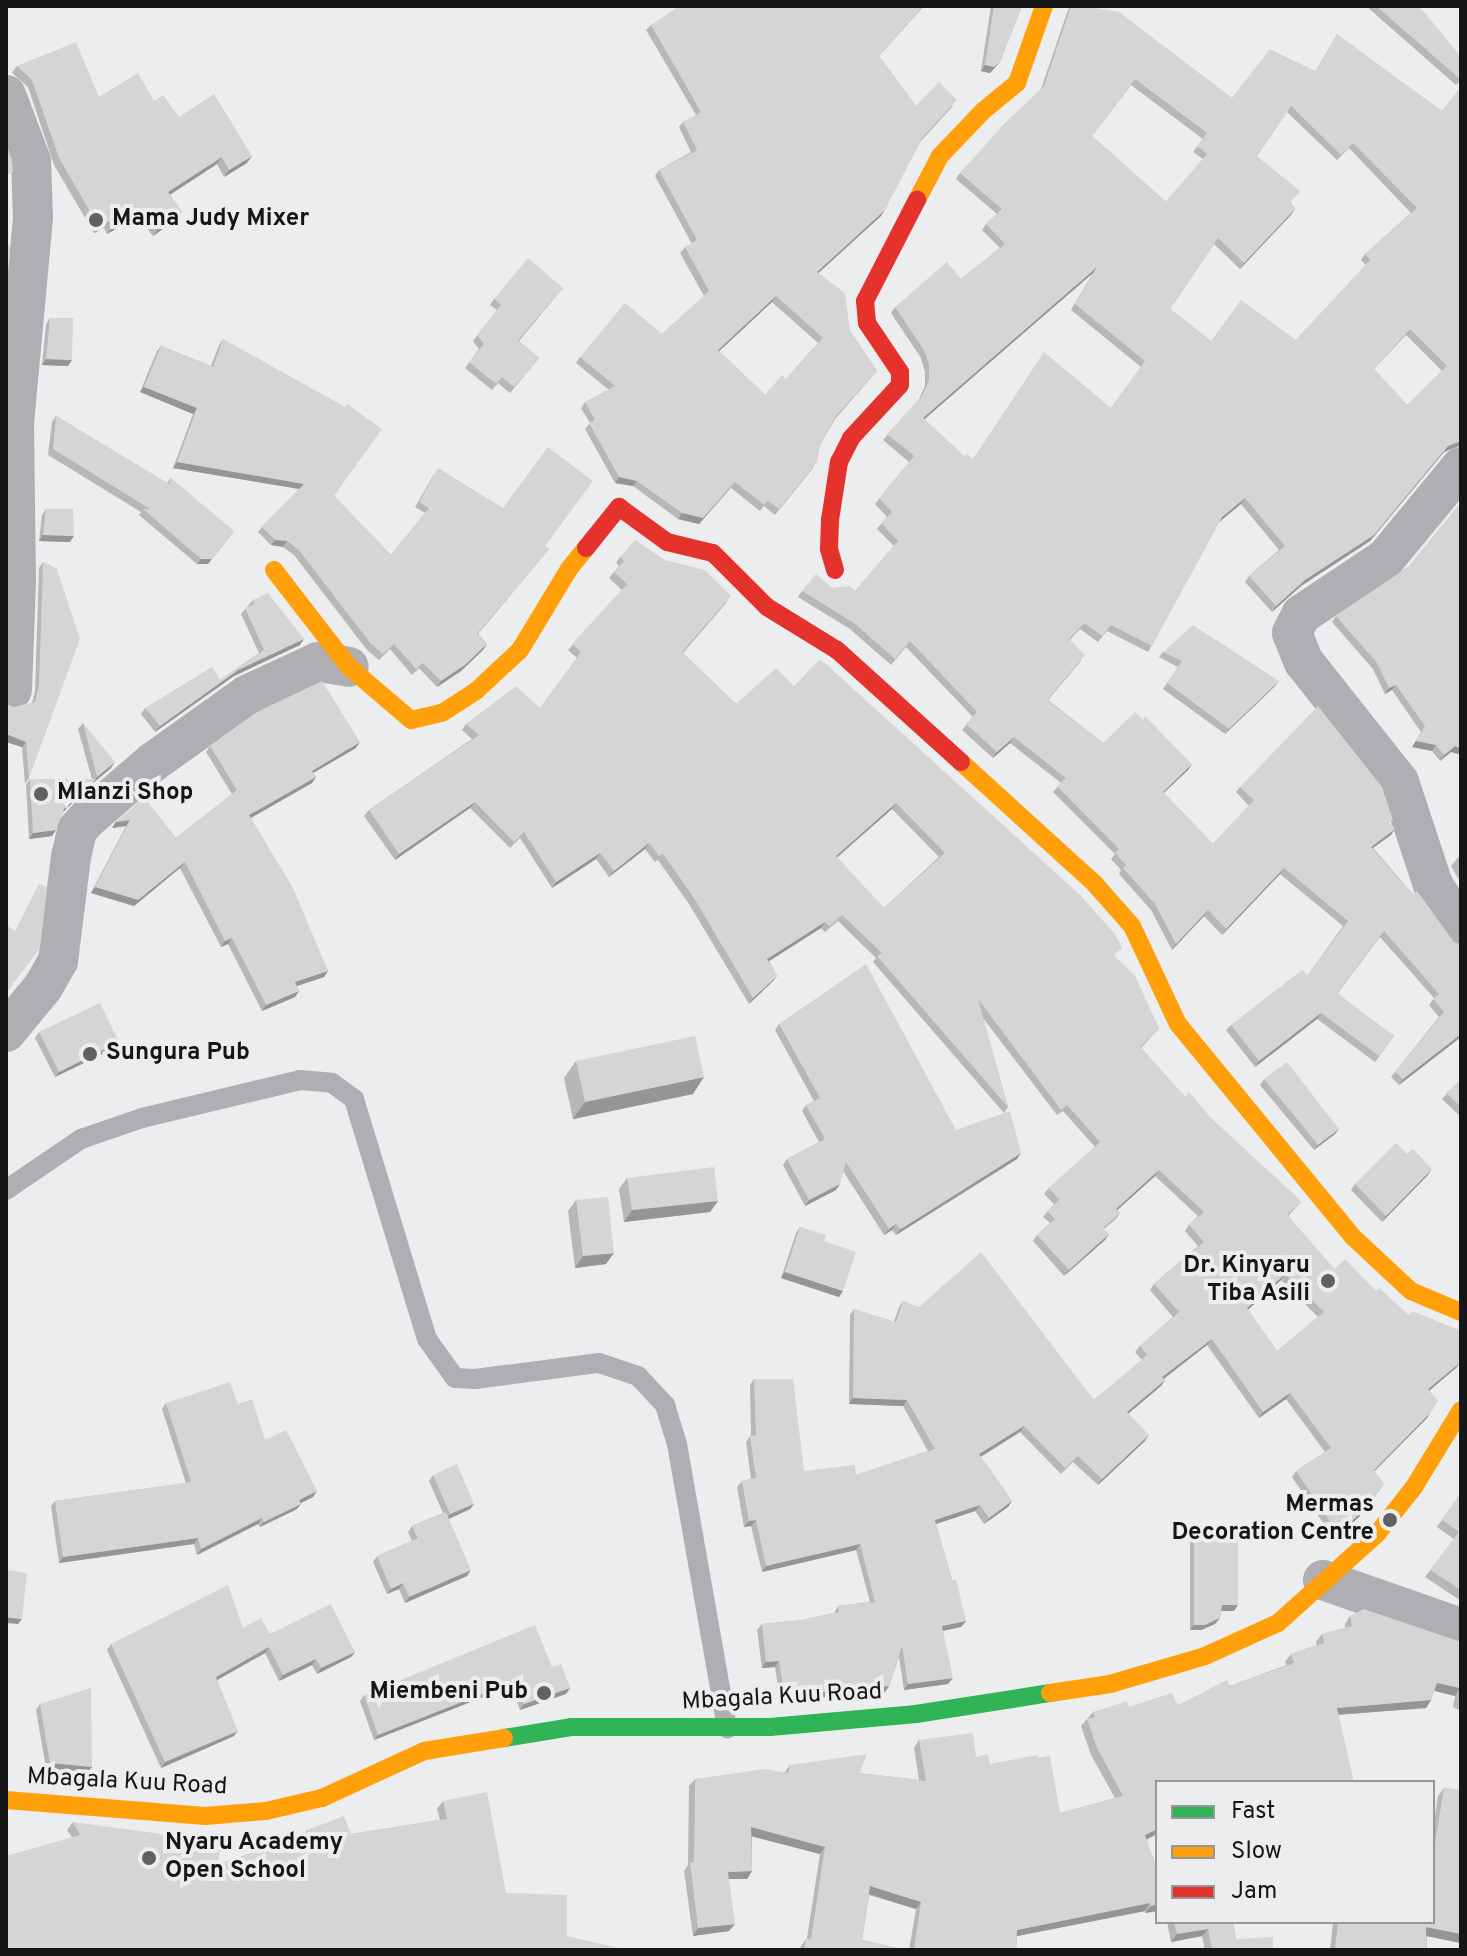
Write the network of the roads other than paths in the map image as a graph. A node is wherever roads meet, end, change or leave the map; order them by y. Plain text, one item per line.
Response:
1 (1044, 6) edge
2 (6, 95) edge
3 (1461, 467) edge
4 (274, 570) dead end
5 (835, 570) dead end
6 (349, 667) junction
7 (12, 690) dead end
8 (1461, 928) edge
9 (6, 1032) edge
10 (6, 1190) edge
11 (1461, 1312) edge
12 (1461, 1410) edge
13 (1323, 1580) junction
14 (1461, 1628) edge
15 (727, 1729) junction
16 (6, 1800) edge

1 - 5 street
2 - 7 street
3 - 8 street
4 - 6 street
6 - 9 street
6 - 11 street
10 - 15 lane
12 - 13 street, Mbagala Kuu Road
13 - 14 street
13 - 15 street, Mbagala Kuu Road
15 - 16 street, Mbagala Kuu Road

